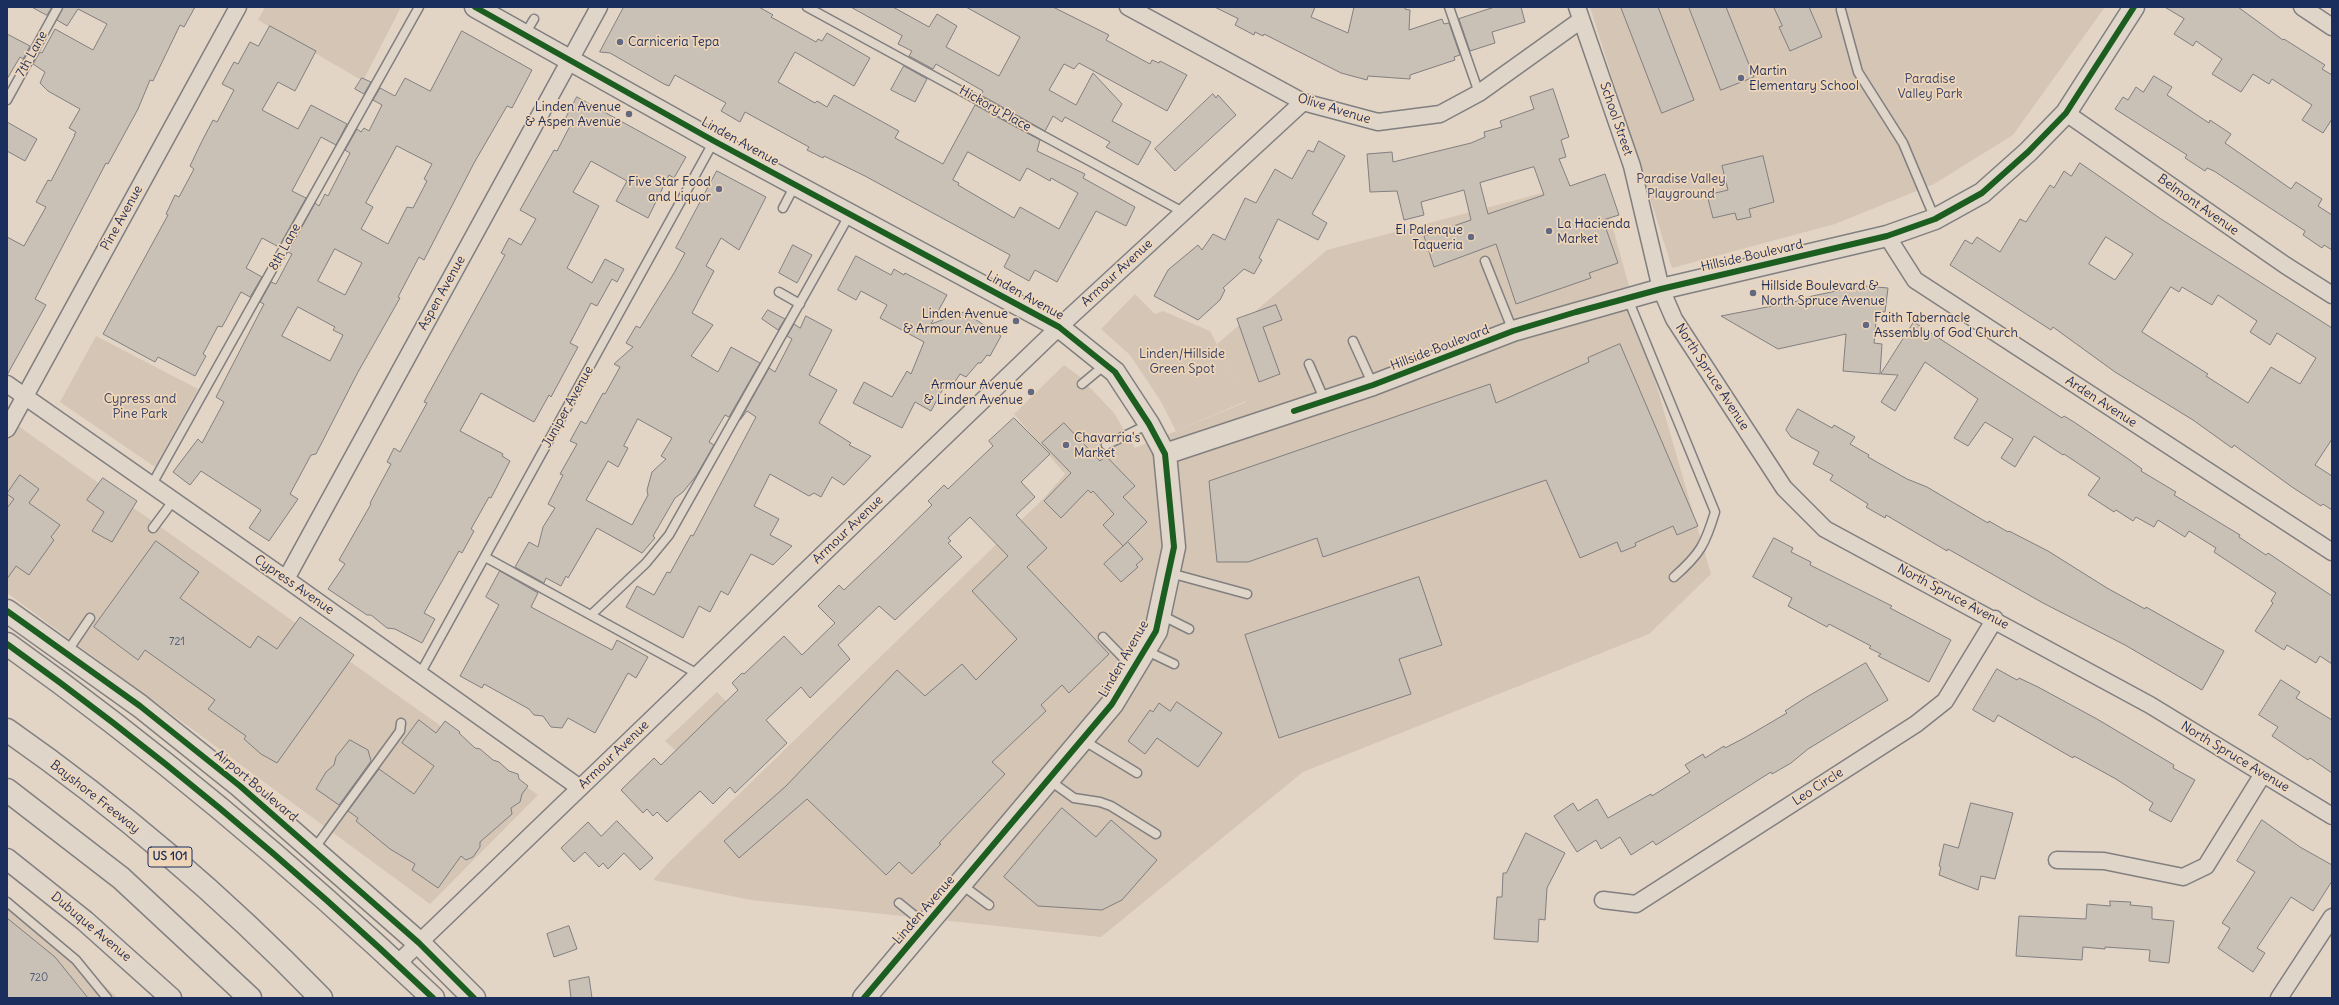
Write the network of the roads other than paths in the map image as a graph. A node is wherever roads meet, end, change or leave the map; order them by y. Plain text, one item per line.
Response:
1 (58, 7) edge
2 (238, 7) edge
3 (419, 7) edge
4 (474, 7) edge
5 (599, 7) edge
6 (807, 7) edge
7 (1128, 7) edge
8 (1449, 7) edge
9 (2134, 7) edge
10 (2302, 7) edge
11 (1841, 10) dead end
12 (1579, 14) edge
13 (2332, 27) edge
14 (570, 59) junction
15 (1479, 93) junction
16 (7, 100) edge
17 (1303, 102) junction
18 (2066, 113) junction
19 (714, 141) junction
20 (795, 184) junction
21 (783, 208) dead end
22 (1184, 212) junction
23 (850, 214) junction
24 (1935, 219) junction
25 (1887, 236) junction
26 (1485, 261) dead end
27 (1661, 289) junction
28 (778, 292) dead end
29 (2332, 294) edge
30 (1627, 298) junction
31 (800, 304) junction
32 (1059, 327) junction
33 (1513, 331) junction
34 (1353, 341) dead end
35 (1106, 364) junction
36 (1310, 364) dead end
37 (7, 384) edge
38 (1082, 384) dead end
39 (1373, 385) junction
40 (24, 397) junction
41 (1325, 401) junction
42 (1149, 424) junction
43 (7, 428) edge
44 (1106, 445) dead end
45 (1165, 454) junction
46 (151, 486) junction
47 (173, 501) junction
48 (153, 528) dead end
49 (2332, 552) edge
50 (485, 557) junction
51 (1169, 573) junction
52 (1674, 577) dead end
53 (286, 579) junction
54 (1248, 594) dead end
55 (7, 611) edge
56 (1160, 614) junction
57 (591, 615) junction
58 (90, 618) dead end
59 (1995, 619) junction
60 (1189, 629) dead end
61 (1103, 637) dead end
62 (7, 644) edge
63 (1144, 650) junction
64 (66, 653) junction
65 (1174, 664) dead end
66 (1133, 669) junction
67 (420, 674) junction
68 (698, 674) junction
69 (401, 723) dead end
70 (7, 730) edge
71 (1082, 740) junction
72 (1137, 773) dead end
73 (2263, 774) junction
74 (1049, 780) junction
75 (580, 788) junction
76 (7, 790) edge
77 (2332, 816) edge
78 (1156, 834) dead end
79 (313, 850) junction
80 (7, 859) edge
81 (2057, 860) dead end
82 (961, 884) junction
83 (1602, 900) dead end
84 (7, 902) edge
85 (899, 903) dead end
86 (989, 905) dead end
87 (2332, 917) edge
88 (926, 924) junction
89 (419, 943) junction
90 (397, 964) junction
91 (107, 998) edge
92 (171, 998) edge
93 (250, 998) edge
94 (321, 998) edge
95 (433, 998) edge
96 (474, 998) edge
97 (864, 998) edge
98 (2279, 998) edge

1 - 16 lane, 7th Lane
2 - 40 street, Pine Avenue
3 - 46 lane, 8th Lane
4 - 14 street, Linden Avenue
5 - 14 street, Aspen Avenue
6 - 22 lane, Hickory Place
7 - 17 street, Olive Avenue
8 - 15 lane
9 - 18 street, Hillside Boulevard
10 - 13 street
11 - 24 lane
12 - 15 street, Olive Avenue
12 - 27 street, School Street
14 - 19 street, Linden Avenue
14 - 53 street, Aspen Avenue
15 - 17 street, Olive Avenue
17 - 22 street, Armour Avenue
18 - 24 street, Hillside Boulevard
18 - 29 street, Belmont Avenue
19 - 20 street, Linden Avenue
19 - 50 lane, Juniper Avenue
20 - 21 lane
20 - 23 street, Linden Avenue
22 - 32 street, Armour Avenue
23 - 31 lane
23 - 32 street, Linden Avenue
24 - 25 street, Hillside Boulevard
25 - 27 street, Hillside Boulevard
25 - 49 street, Arden Avenue
26 - 33 lane
27 - 30 street, Hillside Boulevard
27 - 59 street, North Spruce Avenue
28 - 31 lane
30 - 33 street, Hillside Boulevard
30 - 52 lane
31 - 57 lane
32 - 35 street, Linden Avenue
32 - 68 street, Armour Avenue
33 - 39 street, Hillside Boulevard
34 - 39 lane
35 - 38 lane
35 - 42 street, Linden Avenue
36 - 41 lane
37 - 40 street, Cypress Avenue
39 - 41 street, Hillside Boulevard
40 - 43 street, Pine Avenue
40 - 46 street, Cypress Avenue
41 - 45 street, Hillside Boulevard
42 - 44 lane
42 - 45 street, Linden Avenue
45 - 51 main road, Linden Avenue
46 - 47 street, Cypress Avenue
47 - 48 lane
47 - 53 street, Cypress Avenue
50 - 57 lane
50 - 67 lane, Juniper Avenue
51 - 54 lane
51 - 56 main road, Linden Avenue
53 - 67 street, Cypress Avenue
55 - 64 main road, Airport Boulevard
56 - 60 lane
56 - 63 main road, Linden Avenue
57 - 68 lane
58 - 64 lane
59 - 73 street, North Spruce Avenue
59 - 83 street, Leo Circle
61 - 66 lane
62 - 90 main road
63 - 65 lane
63 - 66 main road, Linden Avenue
64 - 79 main road, Airport Boulevard
66 - 71 main road, Linden Avenue
67 - 75 street, Cypress Avenue
68 - 75 street, Armour Avenue
69 - 79 lane
70 - 94 main road, Bayshore Freeway / US 101
71 - 72 lane
71 - 74 main road, Linden Avenue
73 - 77 street, North Spruce Avenue
73 - 81 street
74 - 78 lane
74 - 82 main road, Linden Avenue
75 - 89 street, Armour Avenue
76 - 93 main road
79 - 89 main road, Airport Boulevard
80 - 92 street, Dubuque Avenue
82 - 86 lane
82 - 88 main road, Linden Avenue
84 - 91 lane
85 - 88 lane
87 - 98 street
88 - 97 main road, Linden Avenue
89 - 90 street, Armour Avenue
89 - 96 main road, Airport Boulevard
90 - 95 main road

